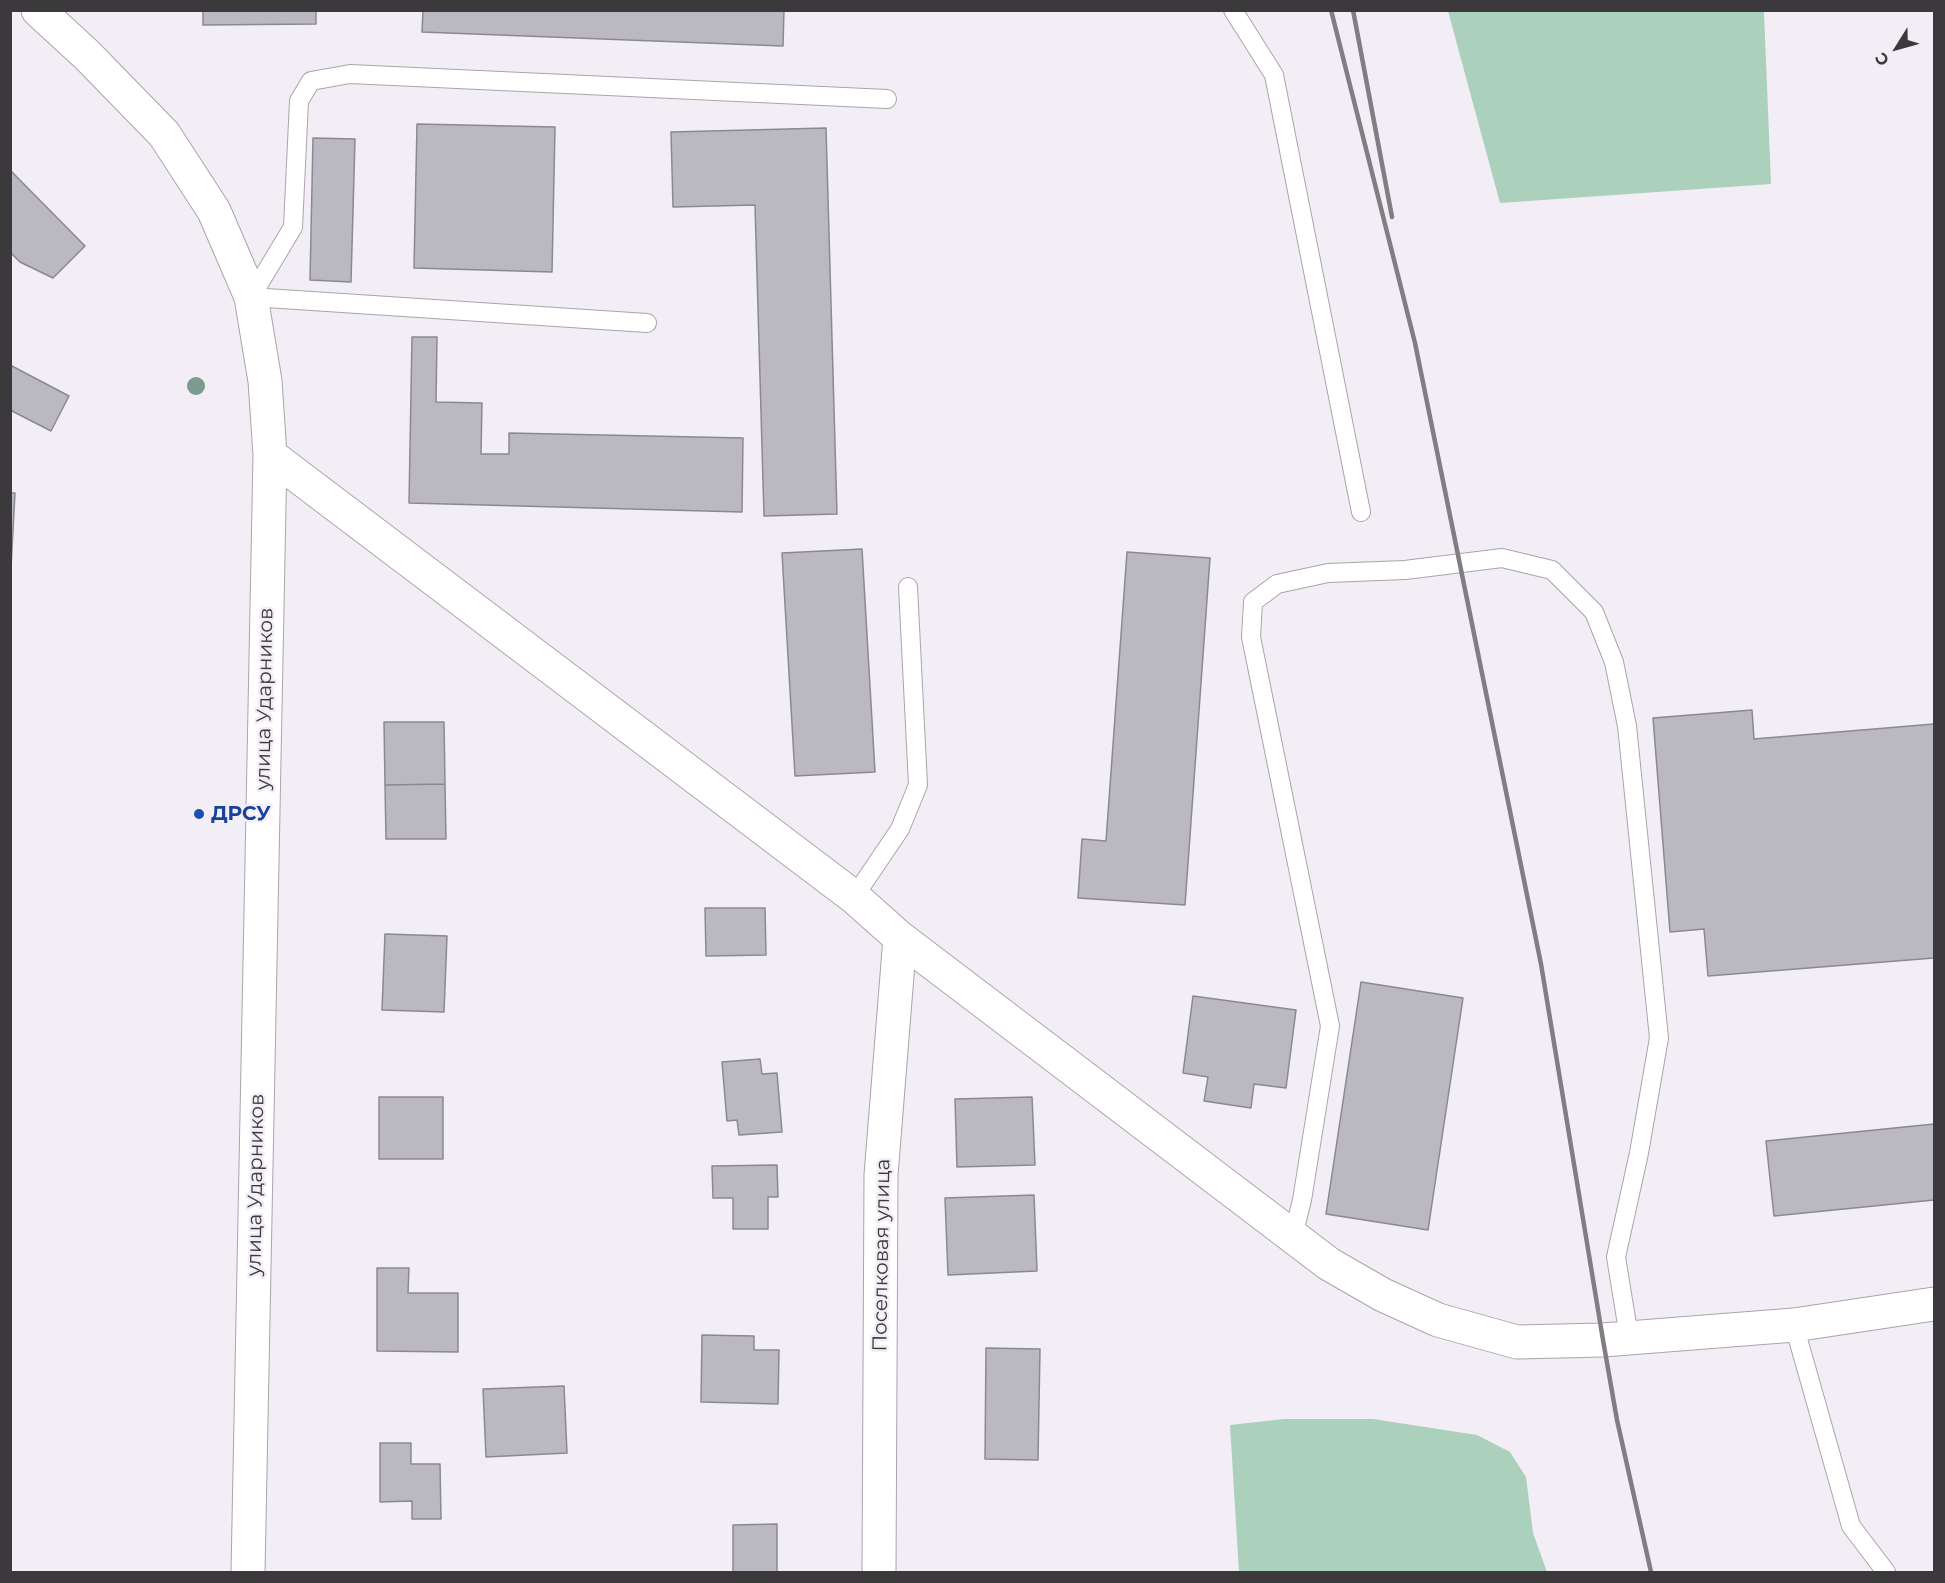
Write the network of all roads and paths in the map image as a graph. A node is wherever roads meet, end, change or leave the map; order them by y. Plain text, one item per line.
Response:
1 (38, 10) edge
2 (1233, 10) edge
3 (887, 99) dead end
4 (251, 297) junction
5 (647, 323) dead end
6 (270, 454) junction
7 (1361, 512) dead end
8 (908, 586) dead end
9 (854, 897) junction
10 (900, 938) junction
11 (1293, 1236) junction
12 (1935, 1304) edge
13 (1794, 1325) junction
14 (1629, 1337) junction
15 (248, 1572) edge
16 (879, 1572) edge
17 (1886, 1572) edge

1 - 4 street, улица Ударников
2 - 7 lane
3 - 4 lane
4 - 5 lane
4 - 6 street, улица Ударников
6 - 9 street
6 - 15 street, улица Ударников
8 - 9 lane
9 - 10 street
10 - 11 street
10 - 16 street, Поселковая улица
11 - 14 street
11 - 14 lane
12 - 13 street
13 - 14 street
13 - 17 lane

